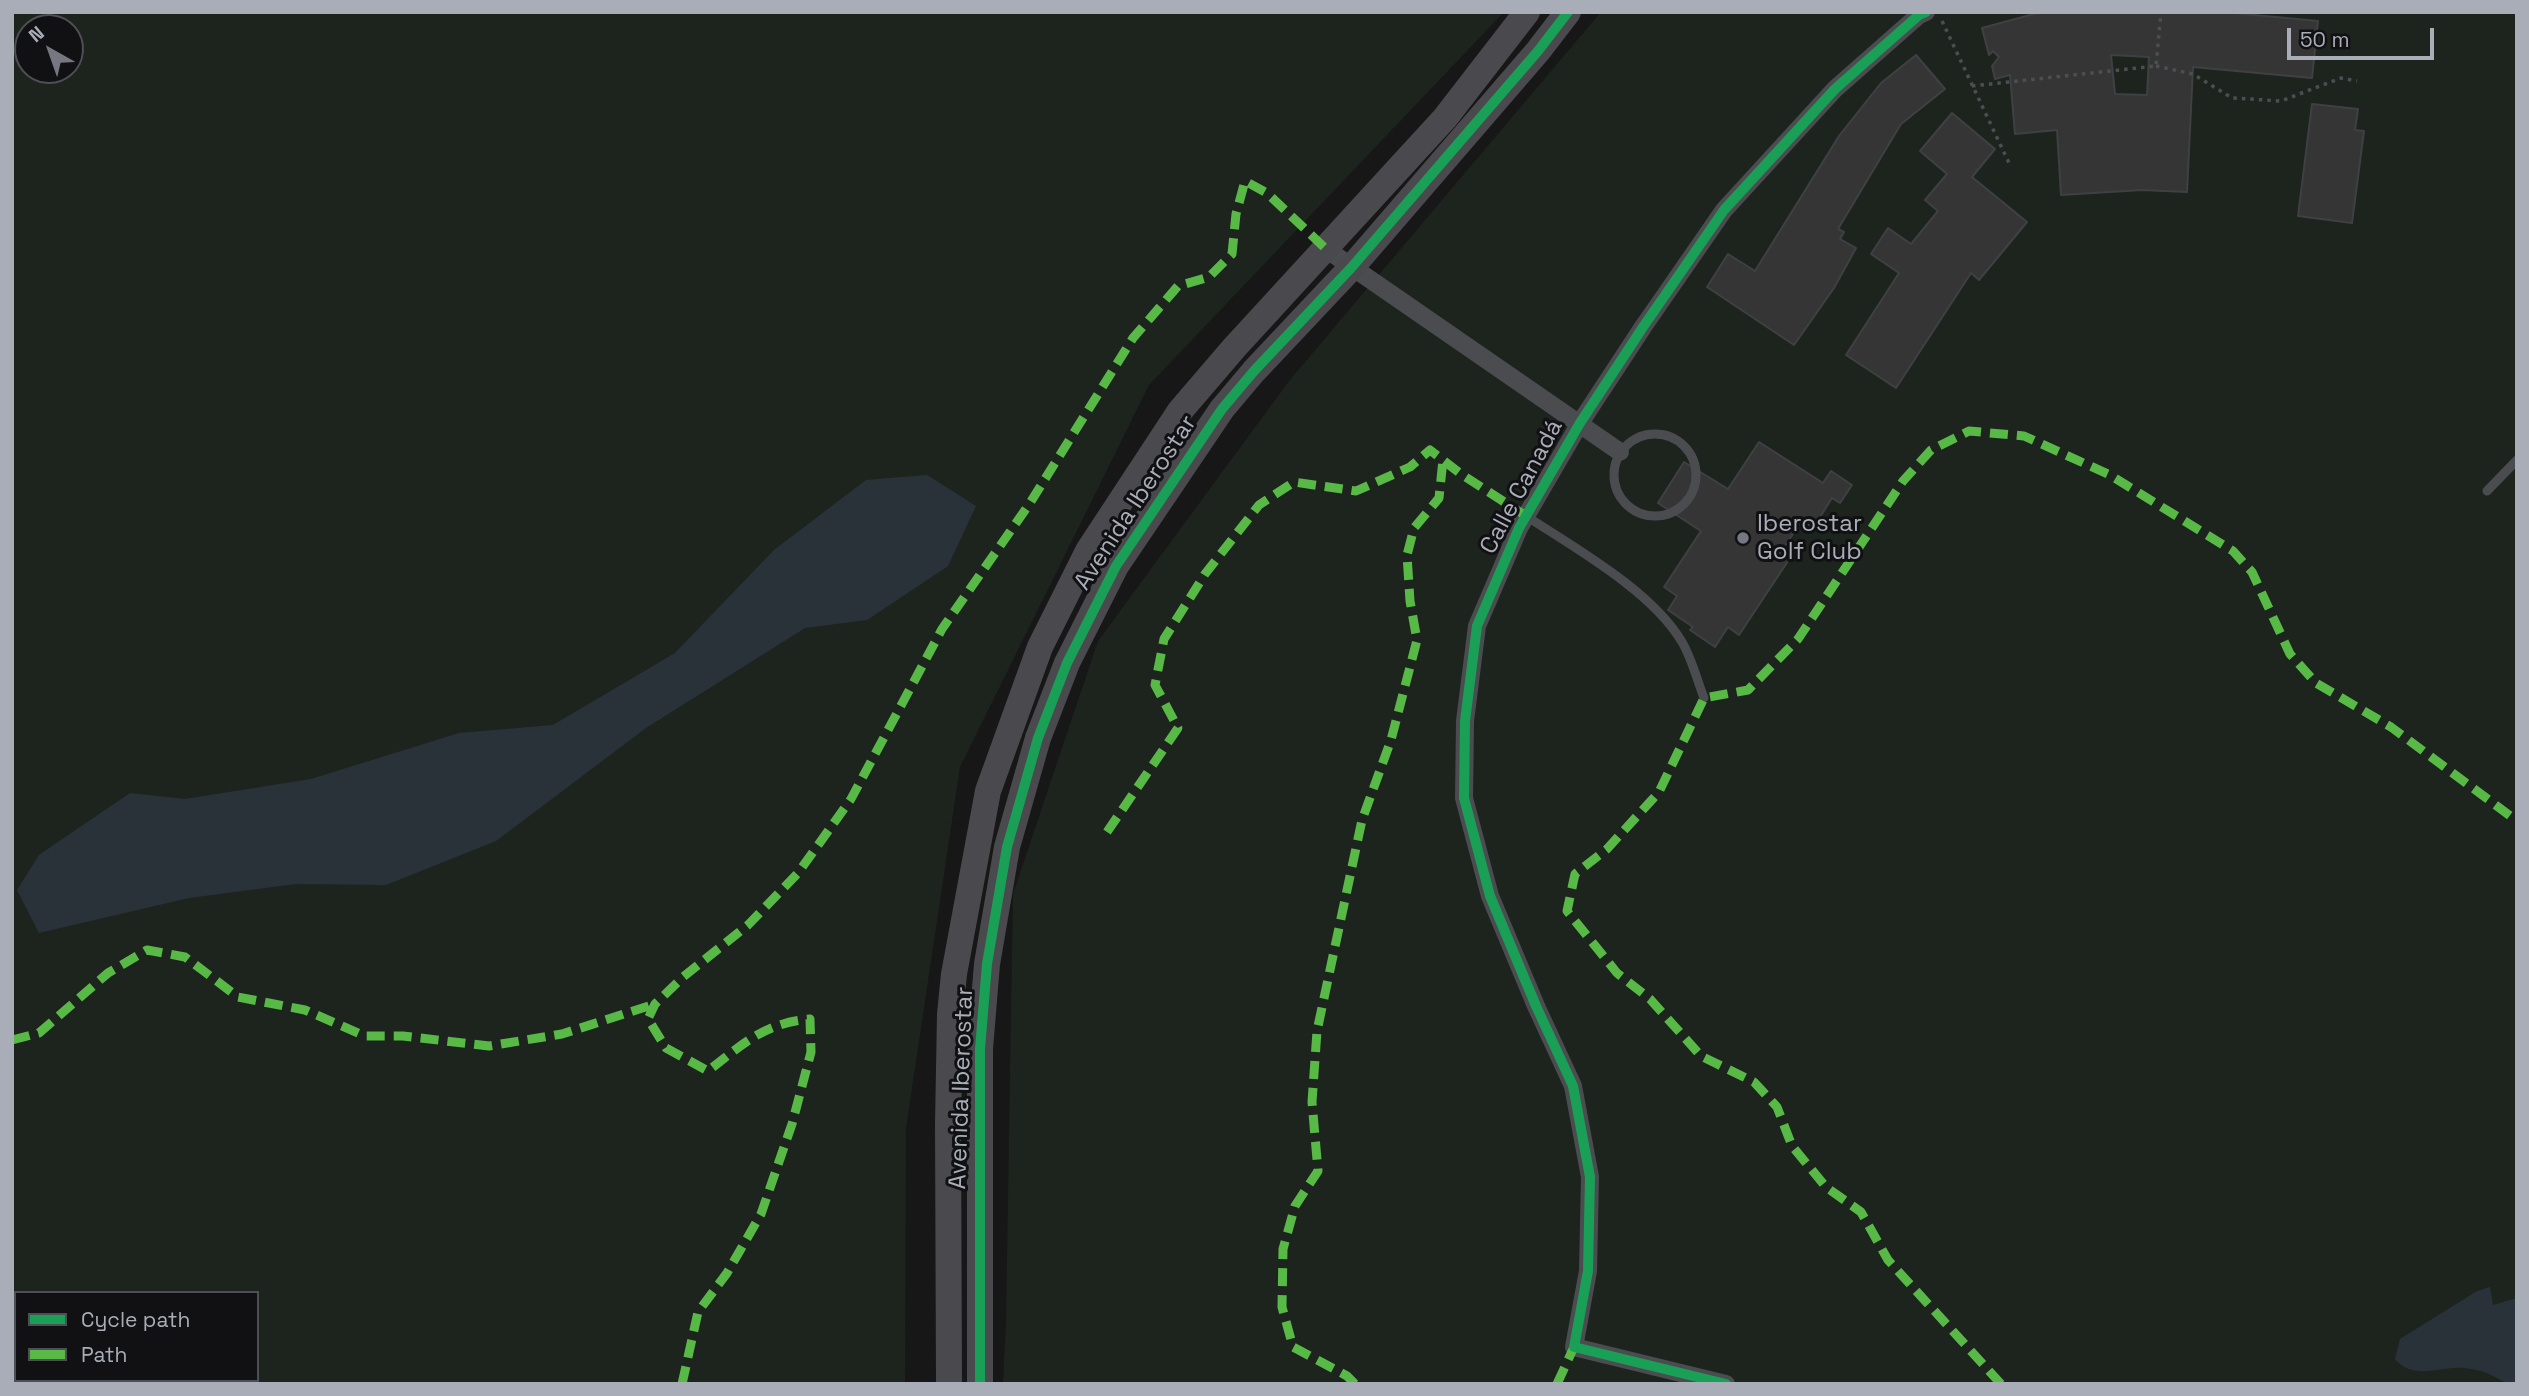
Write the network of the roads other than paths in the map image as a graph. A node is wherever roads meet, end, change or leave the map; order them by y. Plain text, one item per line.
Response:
1 (1527, 12) edge
2 (1568, 12) edge
3 (1926, 12) edge
4 (1326, 249) junction
5 (1351, 268) junction
6 (1580, 424) junction
7 (1620, 452) junction
8 (2517, 460) edge
9 (2487, 491) dead end
10 (1526, 516) junction
11 (1704, 698) dead end
12 (949, 1384) edge
13 (981, 1384) edge
14 (1726, 1384) edge

1 - 4 street, Avenida Iberostar
2 - 5 street, Avenida Iberostar
3 - 6 street, Calle Canadá
4 - 5 street
4 - 12 street, Avenida Iberostar
5 - 6 street
5 - 13 street, Avenida Iberostar
6 - 7 street
6 - 10 street, Calle Canadá
7 - 7 lane
8 - 9 lane
10 - 11 lane
10 - 14 street, Calle Canadá

